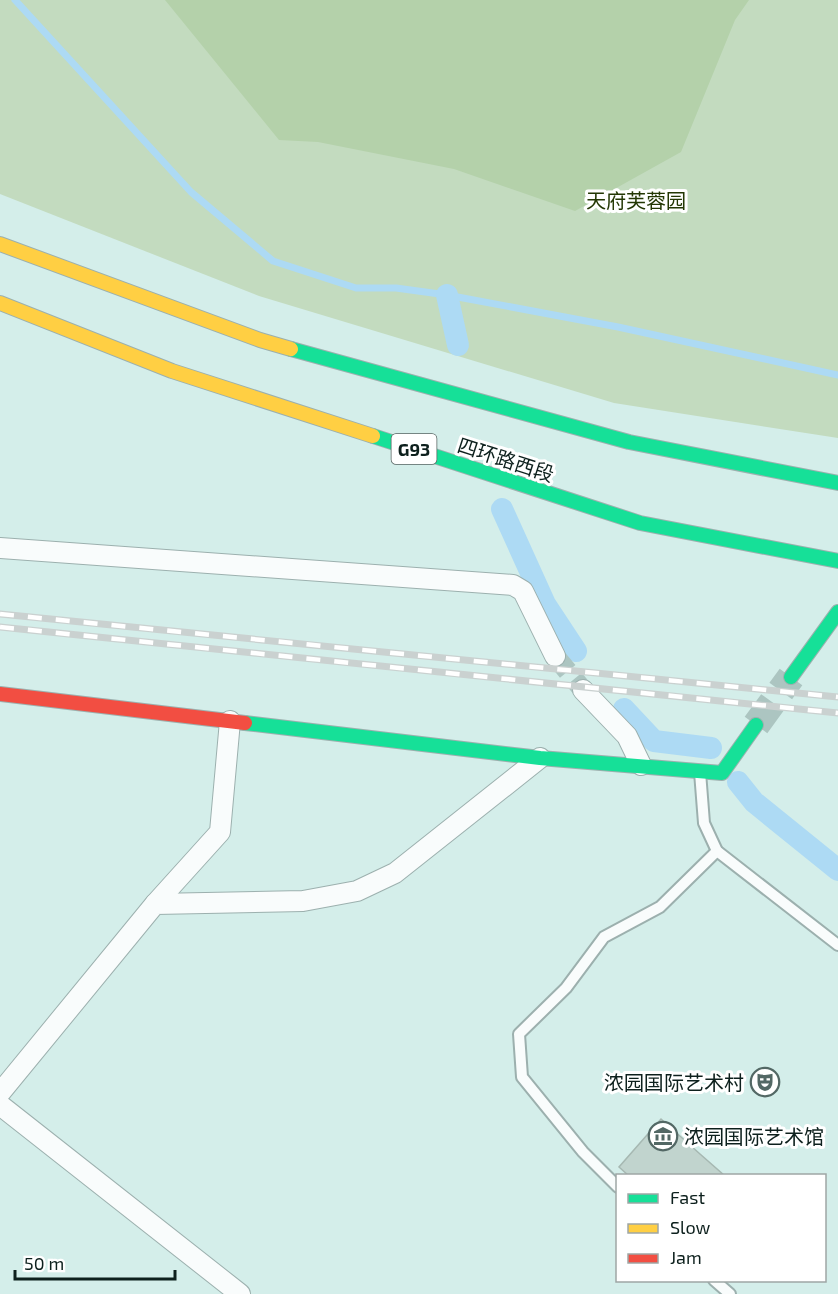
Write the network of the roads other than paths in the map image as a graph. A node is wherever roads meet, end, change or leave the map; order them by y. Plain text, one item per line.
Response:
1 (0, 244) edge
2 (0, 303) edge
3 (838, 483) edge
4 (0, 548) edge
5 (838, 561) edge
6 (838, 612) edge
7 (555, 656) tunnel mouth
8 (791, 676) tunnel mouth
9 (583, 690) tunnel mouth
10 (0, 694) edge
11 (230, 721) junction
12 (756, 725) tunnel mouth
13 (540, 758) junction
14 (641, 765) junction
15 (700, 772) junction
16 (717, 852) junction
17 (155, 904) junction
18 (838, 945) edge
19 (0, 1093) edge
20 (0, 1105) edge
21 (616, 1184) edge
22 (715, 1282) edge
23 (240, 1294) edge
24 (730, 1294) edge

1 - 3 main road
2 - 5 main road, 四环路西段 / G93
4 - 7 street
6 - 8 main road
9 - 14 street
10 - 11 main road
11 - 13 main road
11 - 17 street
12 - 15 main road
13 - 14 main road
13 - 17 street
14 - 15 main road
15 - 16 lane
16 - 18 lane
16 - 21 lane
17 - 19 street
20 - 23 street
22 - 24 lane

